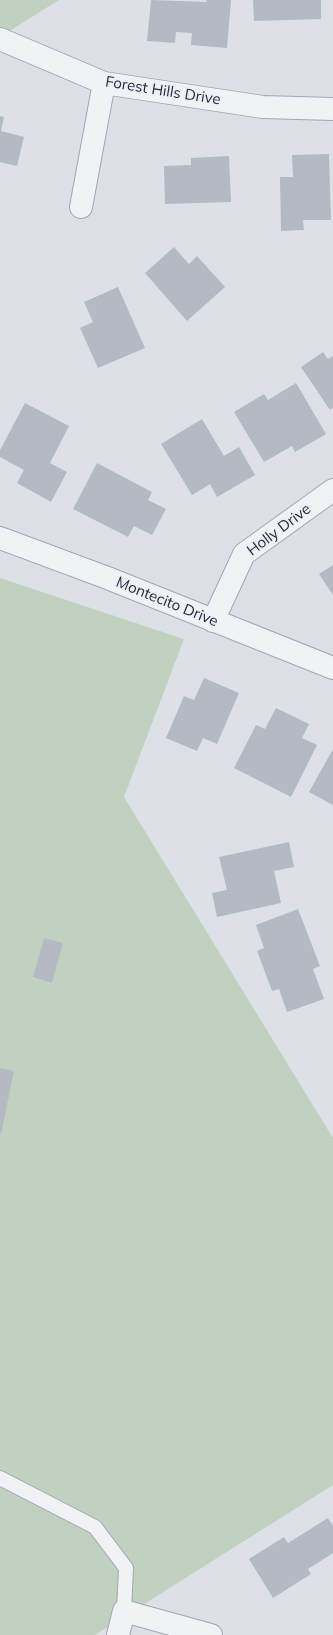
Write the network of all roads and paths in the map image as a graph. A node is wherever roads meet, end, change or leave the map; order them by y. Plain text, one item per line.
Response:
1 (0, 39) edge
2 (104, 83) junction
3 (333, 109) edge
4 (81, 207) dead end
5 (333, 490) edge
6 (0, 538) edge
7 (213, 621) junction
8 (333, 668) edge
9 (0, 1478) edge
10 (124, 1611) junction
11 (118, 1635) edge
12 (212, 1635) edge

1 - 2 street, Forest Hills Drive
2 - 3 street, Forest Hills Drive
2 - 4 street
5 - 7 street, Holly Drive
6 - 7 street, Montecito Drive
7 - 8 street, Montecito Drive
9 - 10 lane
10 - 11 street
10 - 12 street

